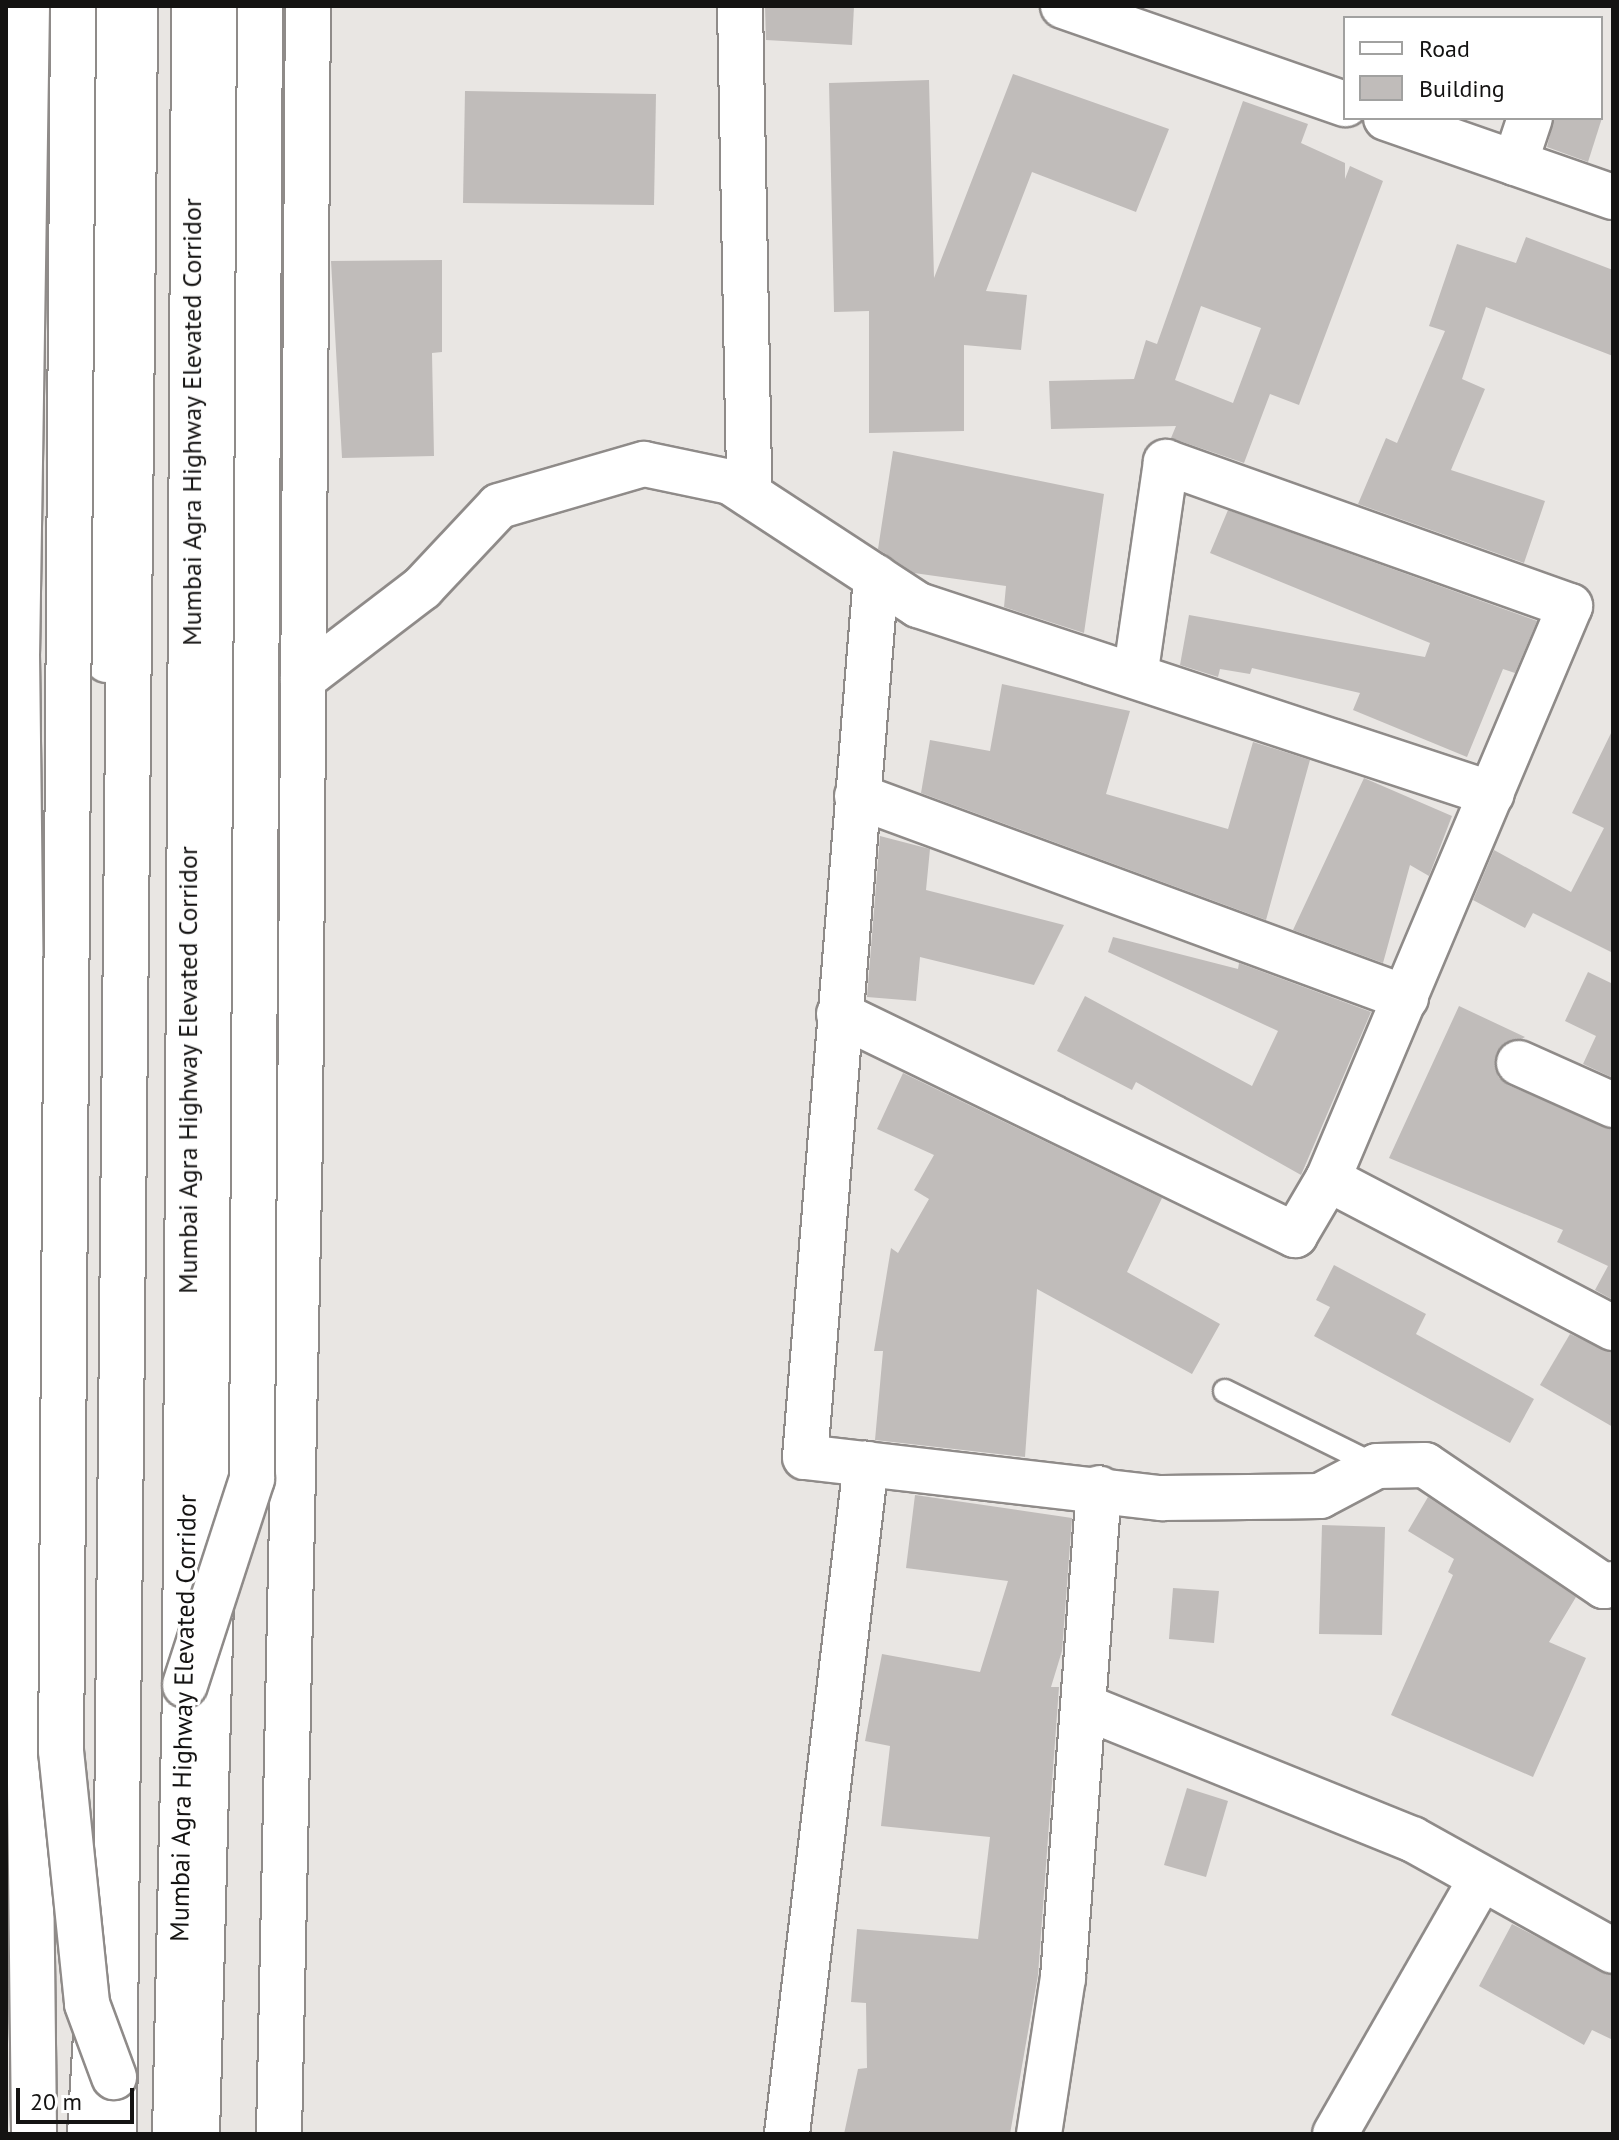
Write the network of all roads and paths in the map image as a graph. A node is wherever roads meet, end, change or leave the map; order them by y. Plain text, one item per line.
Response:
1 (27, 6) edge
2 (73, 6) edge
3 (112, 6) edge
4 (135, 6) edge
5 (194, 6) edge
6 (308, 6) edge
7 (740, 6) edge
8 (1063, 6) edge
9 (248, 7) edge
10 (1343, 103) edge
11 (1392, 120) edge
12 (1529, 120) edge
13 (1515, 163) junction
14 (1613, 197) edge
15 (749, 494) junction
16 (876, 577) junction
17 (11, 652) edge
18 (1135, 676) junction
19 (303, 679) junction
20 (1492, 794) junction
21 (857, 796) junction
22 (1406, 998) junction
23 (839, 1014) junction
24 (1519, 1063) dead end
25 (1613, 1105) edge
26 (1328, 1179) junction
27 (1613, 1328) edge
28 (1225, 1391) dead end
29 (866, 1464) junction
30 (1377, 1466) junction
31 (1099, 1488) junction
32 (16, 1533) edge
33 (1613, 1584) edge
34 (185, 1685) junction
35 (1085, 1707) junction
36 (1479, 1883) junction
37 (1613, 1951) edge
38 (114, 2077) junction
39 (34, 2134) edge
40 (90, 2134) edge
41 (114, 2134) edge
42 (175, 2134) edge
43 (197, 2134) edge
44 (279, 2134) edge
45 (787, 2134) edge
46 (1039, 2134) edge
47 (1335, 2134) edge

1 - 17 main road
2 - 38 main road, bridge
3 - 40 main road
4 - 38 main road
5 - 34 main road, Mumbai Agra Highway Elevated Corridor
6 - 19 main road
7 - 15 main road
8 - 10 main road
9 - 34 main road, bridge
9 - 43 main road
11 - 13 main road
12 - 13 main road
13 - 14 main road
15 - 16 main road
15 - 19 main road
16 - 18 main road
16 - 21 main road
17 - 32 main road
18 - 20 main road
18 - 20 main road
19 - 44 main road
20 - 22 main road
21 - 22 main road
21 - 23 main road
22 - 26 main road
23 - 26 main road
23 - 29 main road
24 - 25 main road
26 - 27 main road
28 - 30 lane
29 - 31 main road
29 - 45 main road
30 - 31 main road
30 - 33 main road
31 - 35 main road
32 - 39 main road
34 - 42 main road, Mumbai Agra Highway Elevated Corridor
35 - 36 main road
35 - 46 main road
36 - 37 main road
36 - 47 main road
38 - 41 main road

